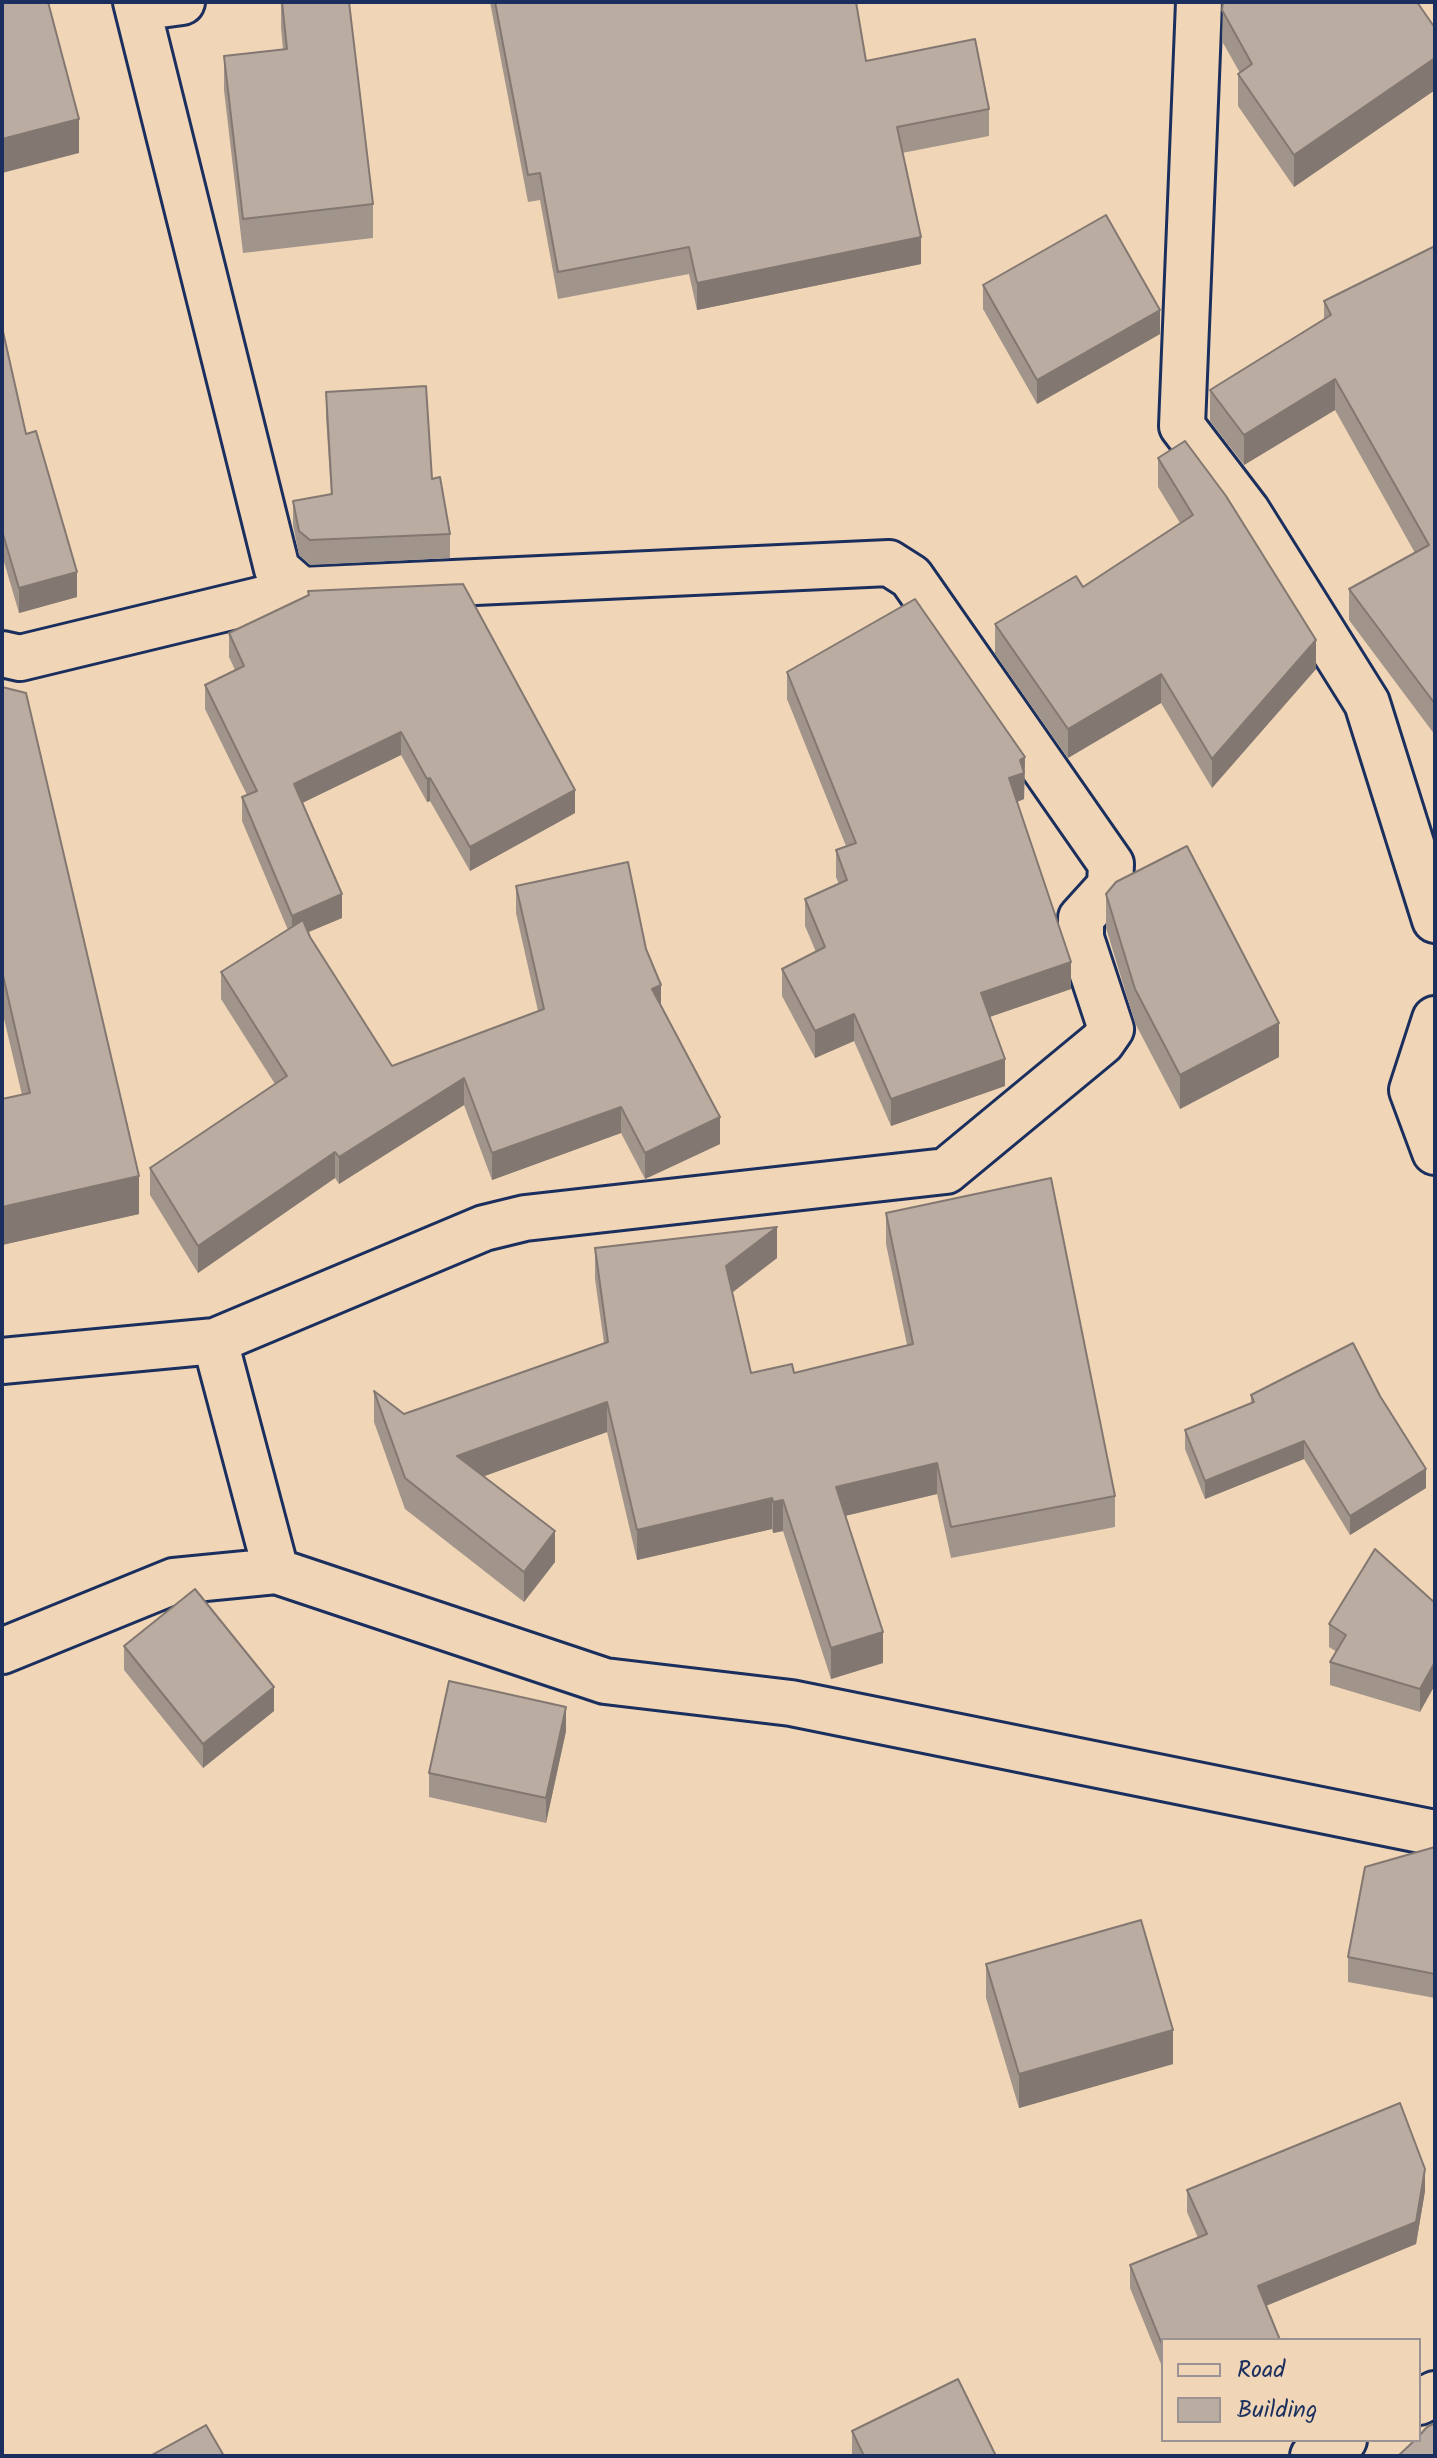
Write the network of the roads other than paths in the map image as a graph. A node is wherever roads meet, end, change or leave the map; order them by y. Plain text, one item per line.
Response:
1 (182, 2) edge
2 (1199, 2) edge
3 (137, 5) edge
4 (301, 590) junction
5 (2, 654) edge
6 (1435, 920) edge
7 (1435, 1019) edge
8 (1435, 1152) edge
9 (215, 1341) junction
10 (2, 1361) edge
11 (276, 1571) junction
12 (2, 1651) edge
13 (1435, 1833) edge
14 (1340, 2442) edge
15 (1313, 2456) edge

1 - 3 street
2 - 6 street
3 - 4 street
4 - 5 street
4 - 9 street
7 - 8 street
9 - 10 street
9 - 11 street
11 - 12 street
11 - 13 street
14 - 15 street

